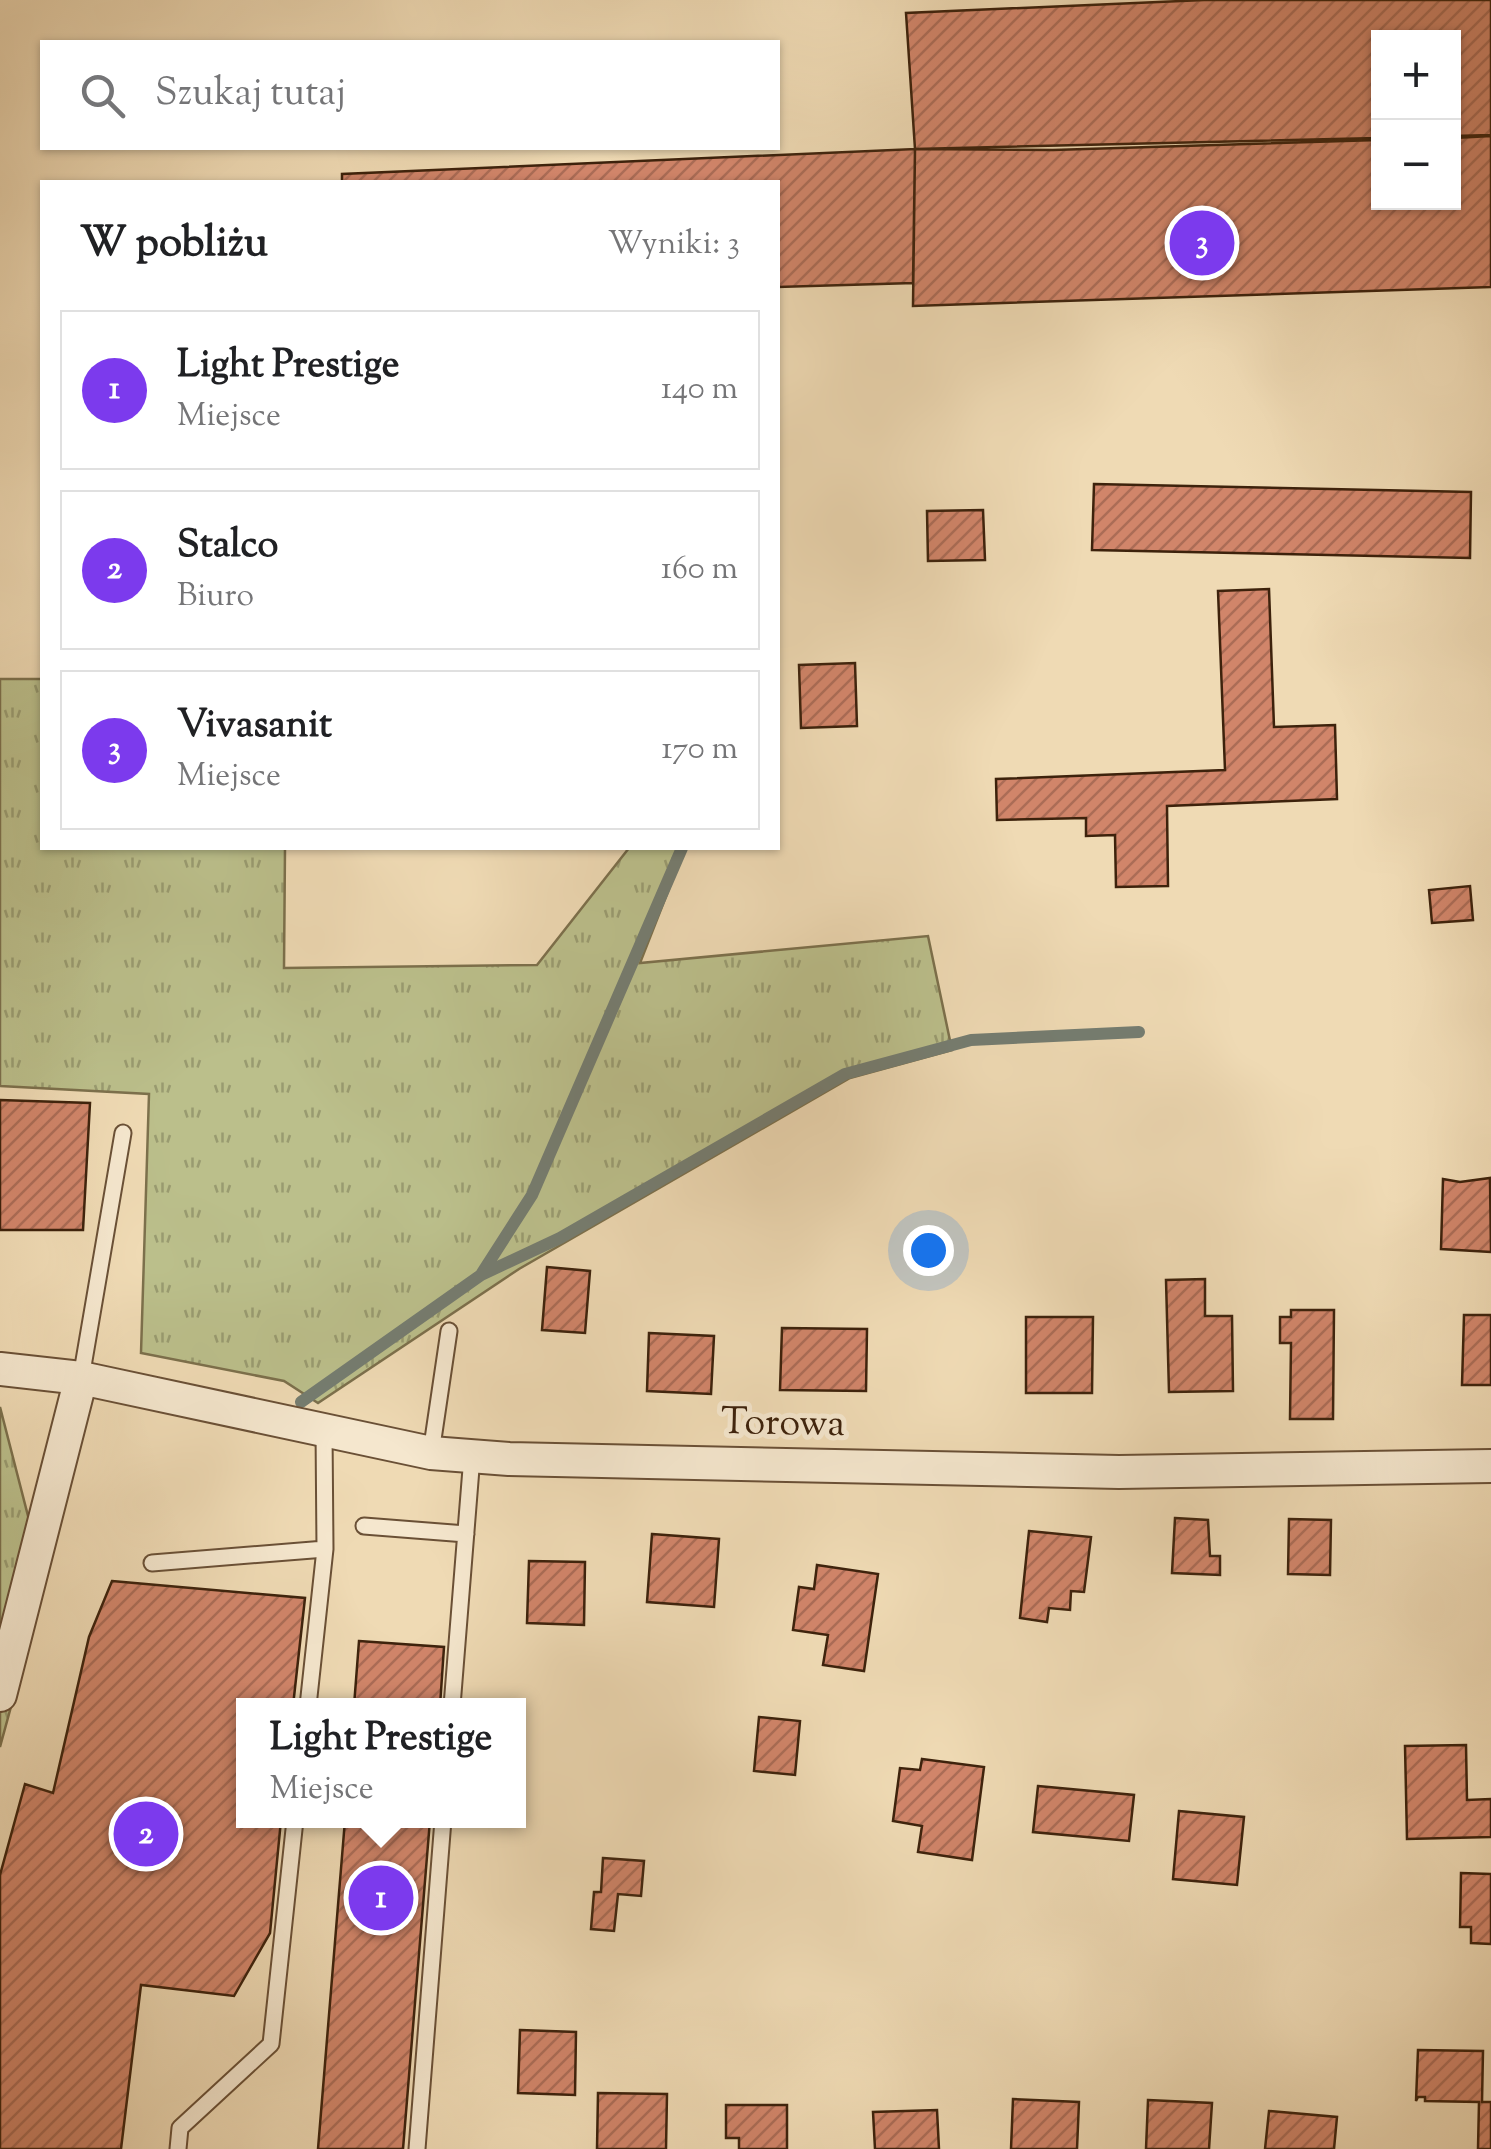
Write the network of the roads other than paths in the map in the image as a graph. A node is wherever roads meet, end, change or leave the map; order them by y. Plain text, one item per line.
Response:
1 (123, 1132) dead end
2 (449, 1332) dead end
3 (0, 1369) edge
4 (81, 1378) junction
5 (324, 1430) junction
6 (430, 1453) junction
7 (472, 1456) junction
8 (1491, 1466) edge
9 (364, 1526) dead end
10 (466, 1534) junction
11 (324, 1550) junction
12 (152, 1563) dead end
13 (0, 1696) edge
14 (309, 1698) edge
15 (453, 1698) edge
16 (294, 1828) edge
17 (442, 1828) edge
18 (178, 2149) edge
19 (416, 2149) edge

1 - 4 lane
2 - 6 lane
3 - 4 street, Torowa
4 - 5 street, Torowa
4 - 13 street
5 - 6 street, Torowa
5 - 11 lane
6 - 7 street, Torowa
7 - 8 street, Torowa
7 - 10 lane
9 - 10 lane
10 - 15 lane
11 - 12 lane
11 - 14 lane
16 - 18 lane
17 - 19 lane

